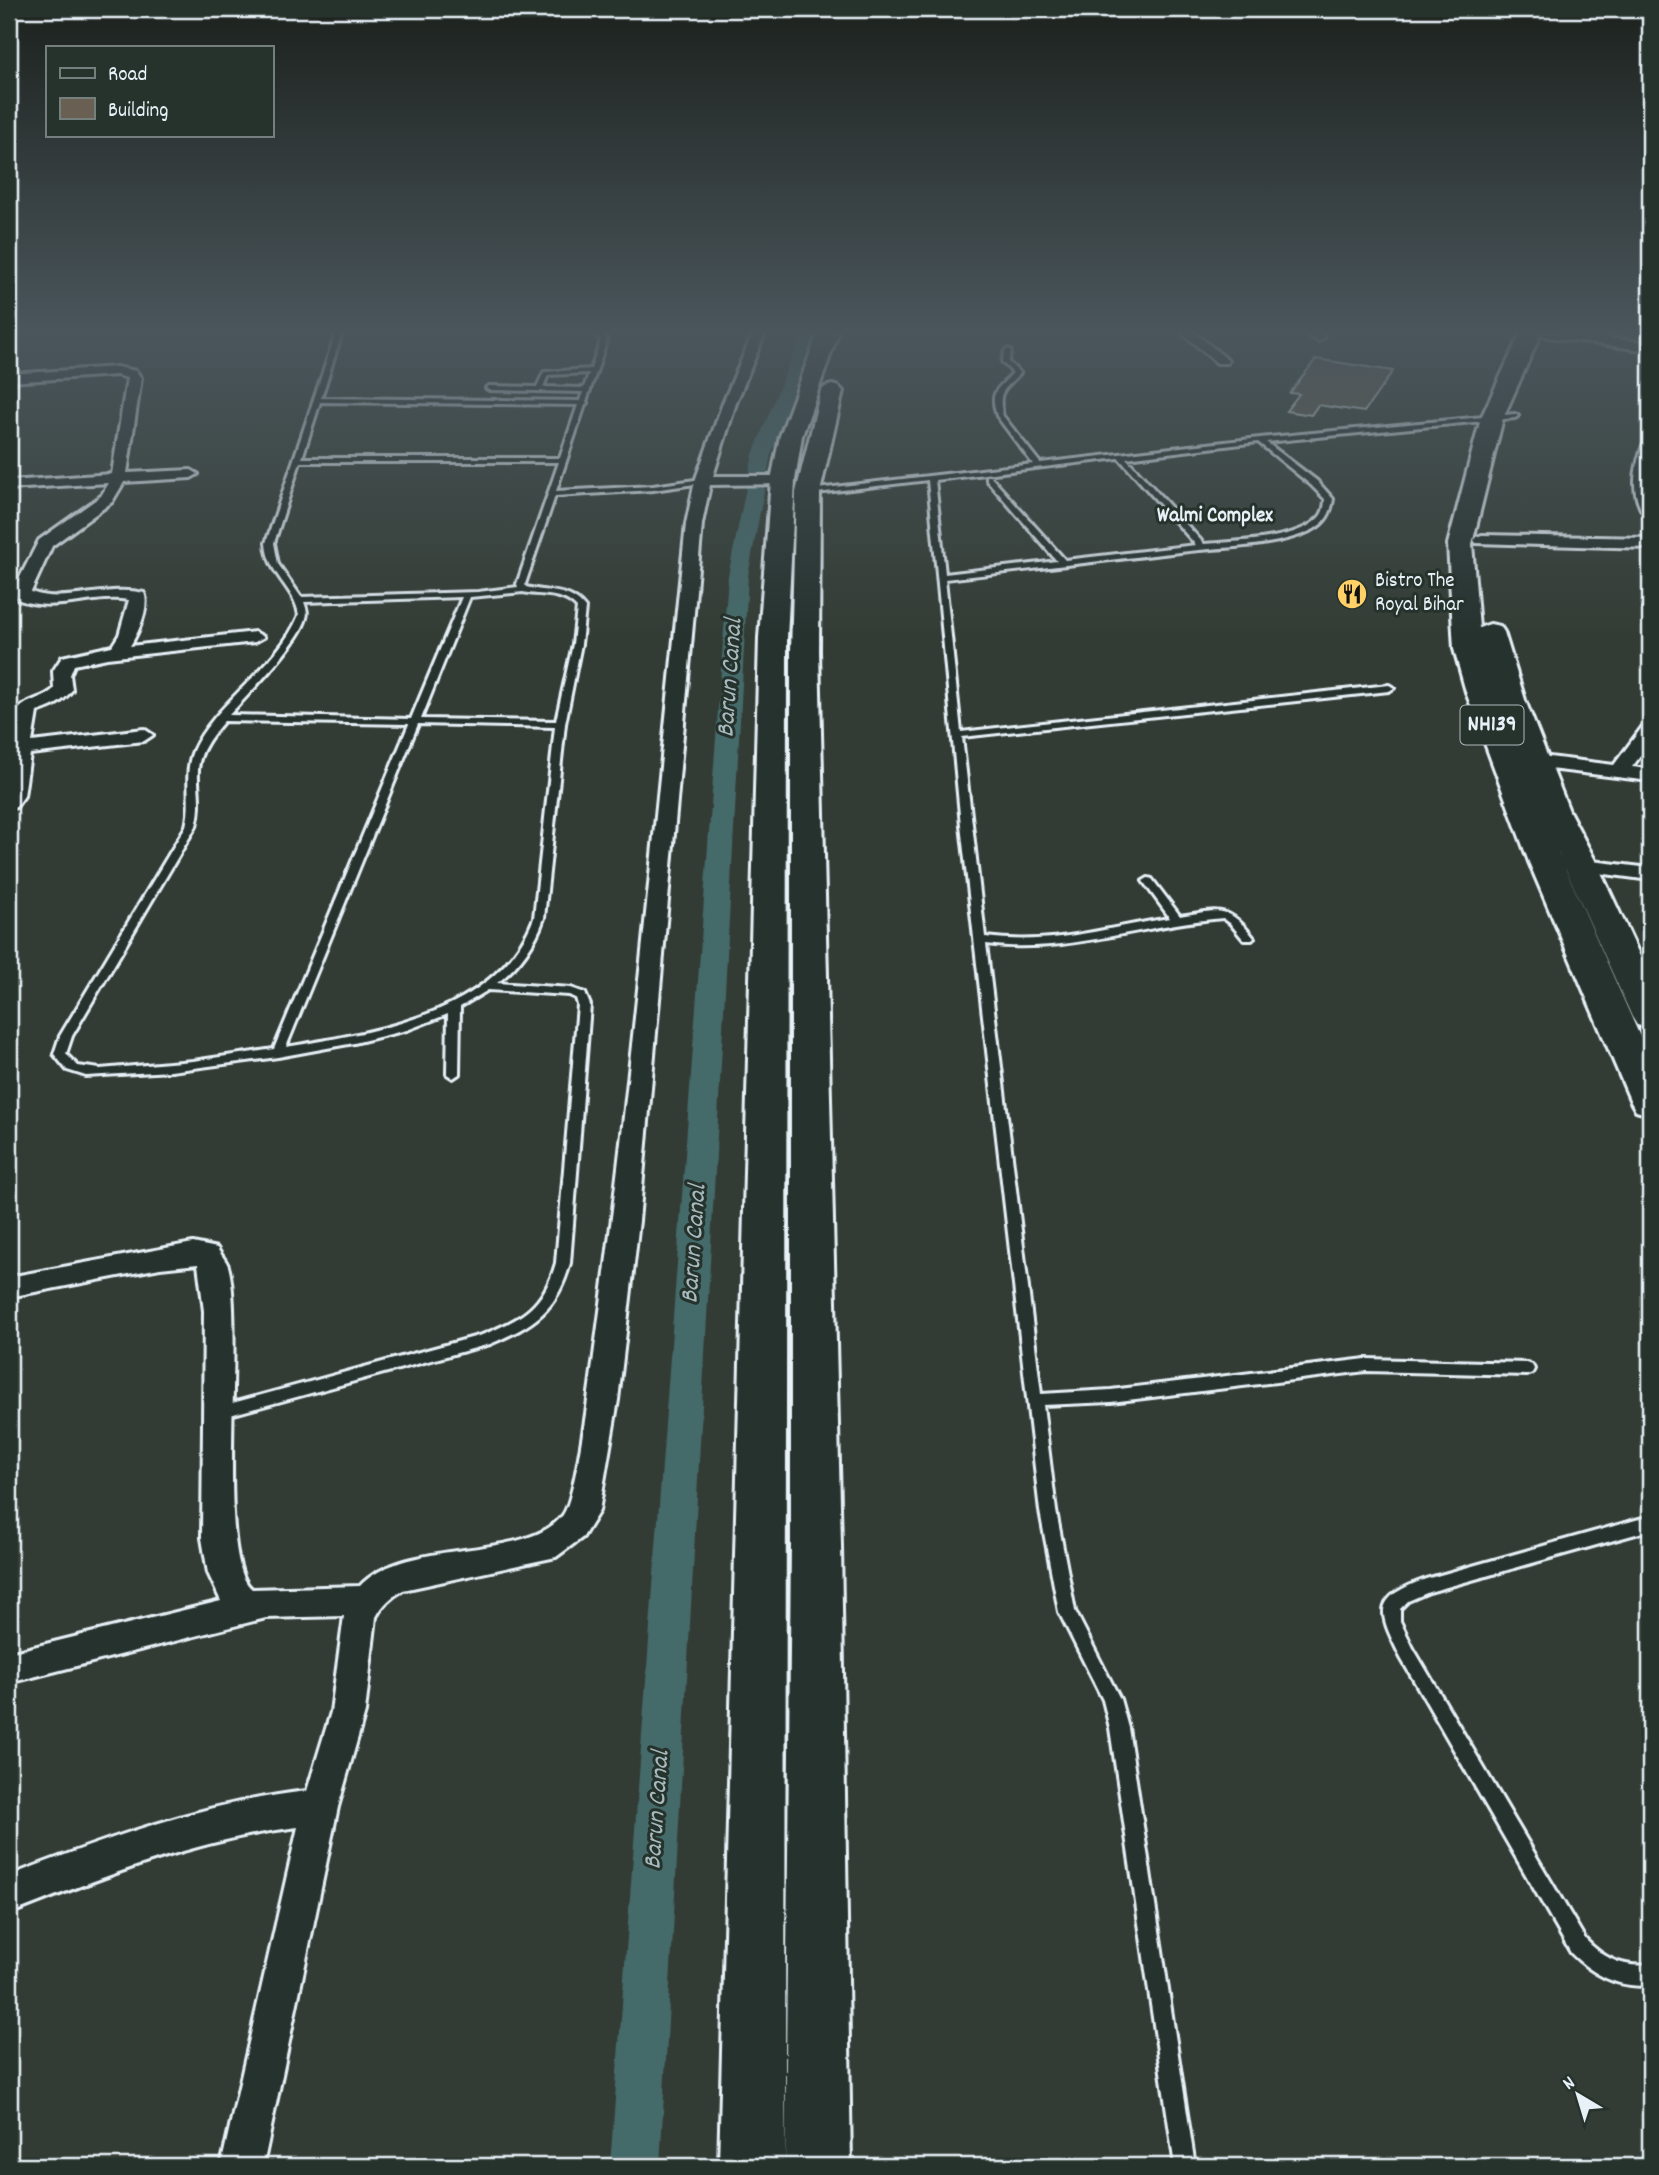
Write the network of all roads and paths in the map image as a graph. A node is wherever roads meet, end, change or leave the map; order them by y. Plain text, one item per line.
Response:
1 (126, 434) edge
2 (306, 434) edge
3 (573, 434) edge
4 (717, 434) edge
5 (793, 434) edge
6 (820, 434) edge
7 (1014, 434) edge
8 (1318, 434) edge
9 (1498, 434) edge
10 (1501, 434) edge
11 (1260, 440) junction
12 (1650, 445) edge
13 (1121, 456) junction
14 (297, 460) junction
15 (564, 460) junction
16 (1038, 466) junction
17 (191, 474) dead end
18 (119, 478) junction
19 (931, 478) junction
20 (990, 478) dead end
21 (709, 480) junction
22 (786, 484) junction
23 (9, 485) edge
24 (552, 494) junction
25 (1650, 513) edge
26 (1482, 540) junction
27 (1650, 543) edge
28 (1203, 548) junction
29 (1065, 564) junction
30 (941, 577) junction
31 (523, 589) junction
32 (467, 595) junction
33 (297, 600) junction
34 (255, 637) dead end
35 (110, 653) junction
36 (1389, 688) dead end
37 (221, 718) junction
38 (416, 722) junction
39 (560, 724) junction
40 (1650, 730) edge
41 (144, 735) dead end
42 (957, 735) junction
43 (20, 750) junction
44 (1533, 761) junction
45 (1619, 771) junction
46 (1650, 775) edge
47 (9, 803) edge
48 (1545, 862) junction
49 (1581, 866) junction
50 (1650, 874) edge
51 (1147, 881) dead end
52 (1178, 922) junction
53 (1248, 938) dead end
54 (981, 940) junction
55 (485, 986) junction
56 (454, 1006) junction
57 (1650, 1017) edge
58 (278, 1053) junction
59 (453, 1074) dead end
60 (1650, 1102) edge
61 (9, 1287) edge
62 (1527, 1369) dead end
63 (1035, 1400) junction
64 (219, 1412) junction
65 (1650, 1523) edge
66 (368, 1600) junction
67 (268, 1604) junction
68 (9, 1668) edge
69 (320, 1807) junction
70 (9, 1895) edge
71 (1650, 1975) edge
72 (242, 2166) edge
73 (752, 2166) edge
74 (818, 2166) edge
75 (1185, 2166) edge

1 - 18 street
2 - 14 lane
3 - 15 lane
4 - 21 street
5 - 22 highway
6 - 22 highway
7 - 16 lane
8 - 11 lane
9 - 48 highway, NH139
10 - 26 highway, NH139
11 - 13 lane
11 - 28 lane
12 - 25 street
13 - 16 lane
13 - 28 lane
14 - 15 lane
14 - 33 lane
15 - 24 lane
16 - 19 lane
17 - 18 street
18 - 23 street
18 - 35 street
19 - 22 lane
19 - 30 lane
20 - 29 lane
21 - 22 street
21 - 24 lane
21 - 66 street
22 - 73 highway
22 - 74 highway
24 - 31 lane
26 - 27 street
26 - 44 highway, NH139
28 - 29 lane
29 - 30 lane
30 - 42 lane
31 - 32 lane
31 - 39 lane
32 - 33 lane
32 - 38 lane
33 - 37 lane
34 - 35 street
35 - 43 street
36 - 42 lane
37 - 38 lane
37 - 58 lane
38 - 39 lane
38 - 58 lane
39 - 55 lane
40 - 45 street
41 - 43 street
42 - 54 lane
43 - 47 street
44 - 45 street
44 - 49 highway, NH139
45 - 46 street
48 - 49 street
48 - 60 highway, NH139
49 - 50 street
49 - 57 highway, NH139
51 - 52 lane
52 - 53 lane
52 - 54 lane
54 - 63 lane
55 - 56 lane
55 - 64 lane
56 - 58 lane
56 - 59 lane
61 - 64 street
62 - 63 lane
63 - 75 lane
64 - 67 street
65 - 71 lane
66 - 67 street
66 - 69 street
67 - 68 street
69 - 70 street
69 - 72 street

